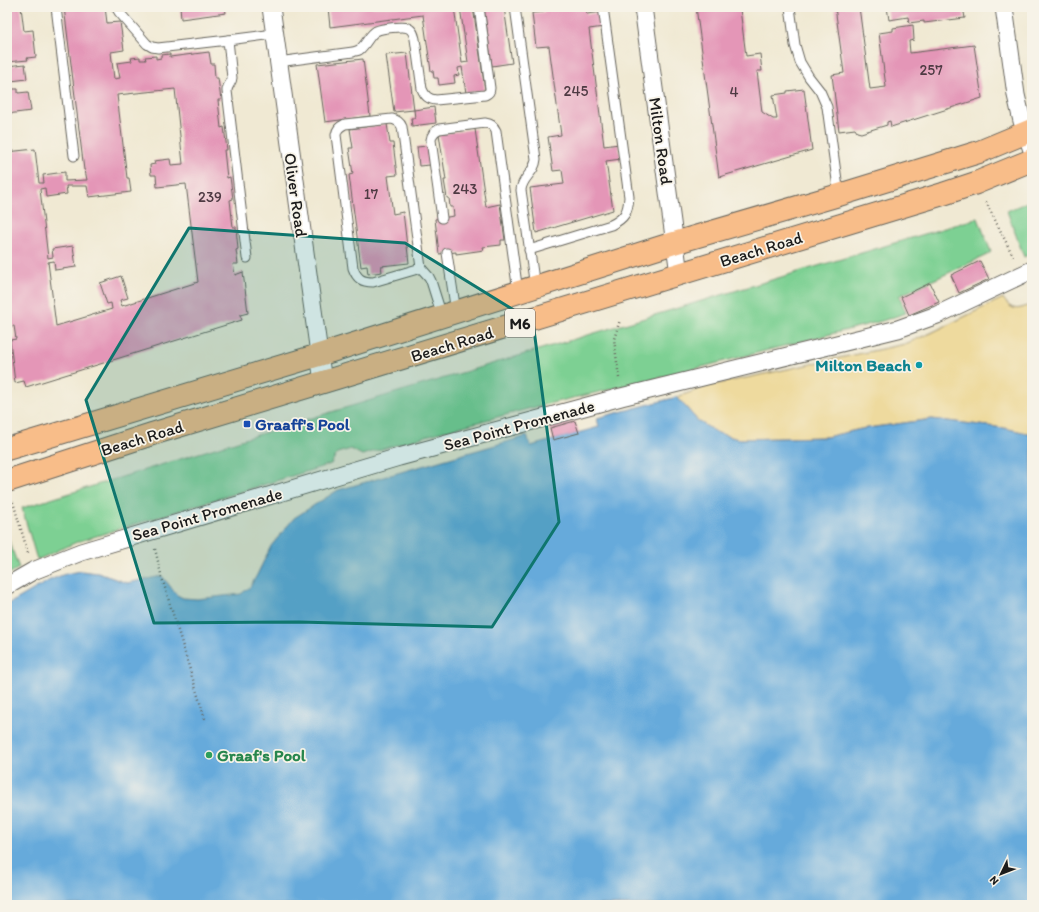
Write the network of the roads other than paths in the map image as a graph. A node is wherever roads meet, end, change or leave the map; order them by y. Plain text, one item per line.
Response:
1 (56, 7) edge
2 (116, 7) edge
3 (271, 7) edge
4 (479, 7) edge
5 (515, 7) edge
6 (603, 7) edge
7 (643, 7) edge
8 (790, 7) edge
9 (1004, 7) edge
10 (274, 34) junction
11 (228, 40) junction
12 (278, 62) junction
13 (1030, 138) edge
14 (74, 156) dead end
15 (1032, 160) edge
16 (839, 195) junction
17 (442, 218) dead end
18 (674, 243) junction
19 (529, 250) junction
20 (447, 253) dead end
21 (247, 258) dead end
22 (421, 268) junction
23 (1027, 273) edge
24 (679, 274) junction
25 (527, 289) junction
26 (449, 314) junction
27 (319, 355) junction
28 (323, 382) junction
29 (7, 449) edge
30 (9, 489) edge
31 (7, 586) edge

1 - 14 lane
2 - 11 lane
3 - 10 street, Oliver Road
4 - 12 lane
5 - 19 lane
6 - 19 lane
7 - 18 street, Milton Road
8 - 16 lane
9 - 13 street
10 - 11 lane
10 - 12 street, Oliver Road
11 - 21 lane
12 - 27 street, Oliver Road
13 - 16 main road, Beach Road / M6
15 - 24 main road, Beach Road / M6
16 - 18 main road, Beach Road / M6
17 - 25 lane
18 - 24 street, Milton Road
18 - 25 main road, Beach Road / M6
19 - 25 lane
20 - 26 lane
22 - 22 lane
22 - 26 lane
23 - 31 street, Sea Point Promenade
24 - 28 main road, Beach Road / M6
25 - 26 main road, Beach Road / M6
26 - 27 main road, Beach Road / M6
27 - 28 street, Oliver Road
27 - 29 main road, Beach Road / M6
28 - 30 main road, Beach Road / M6

